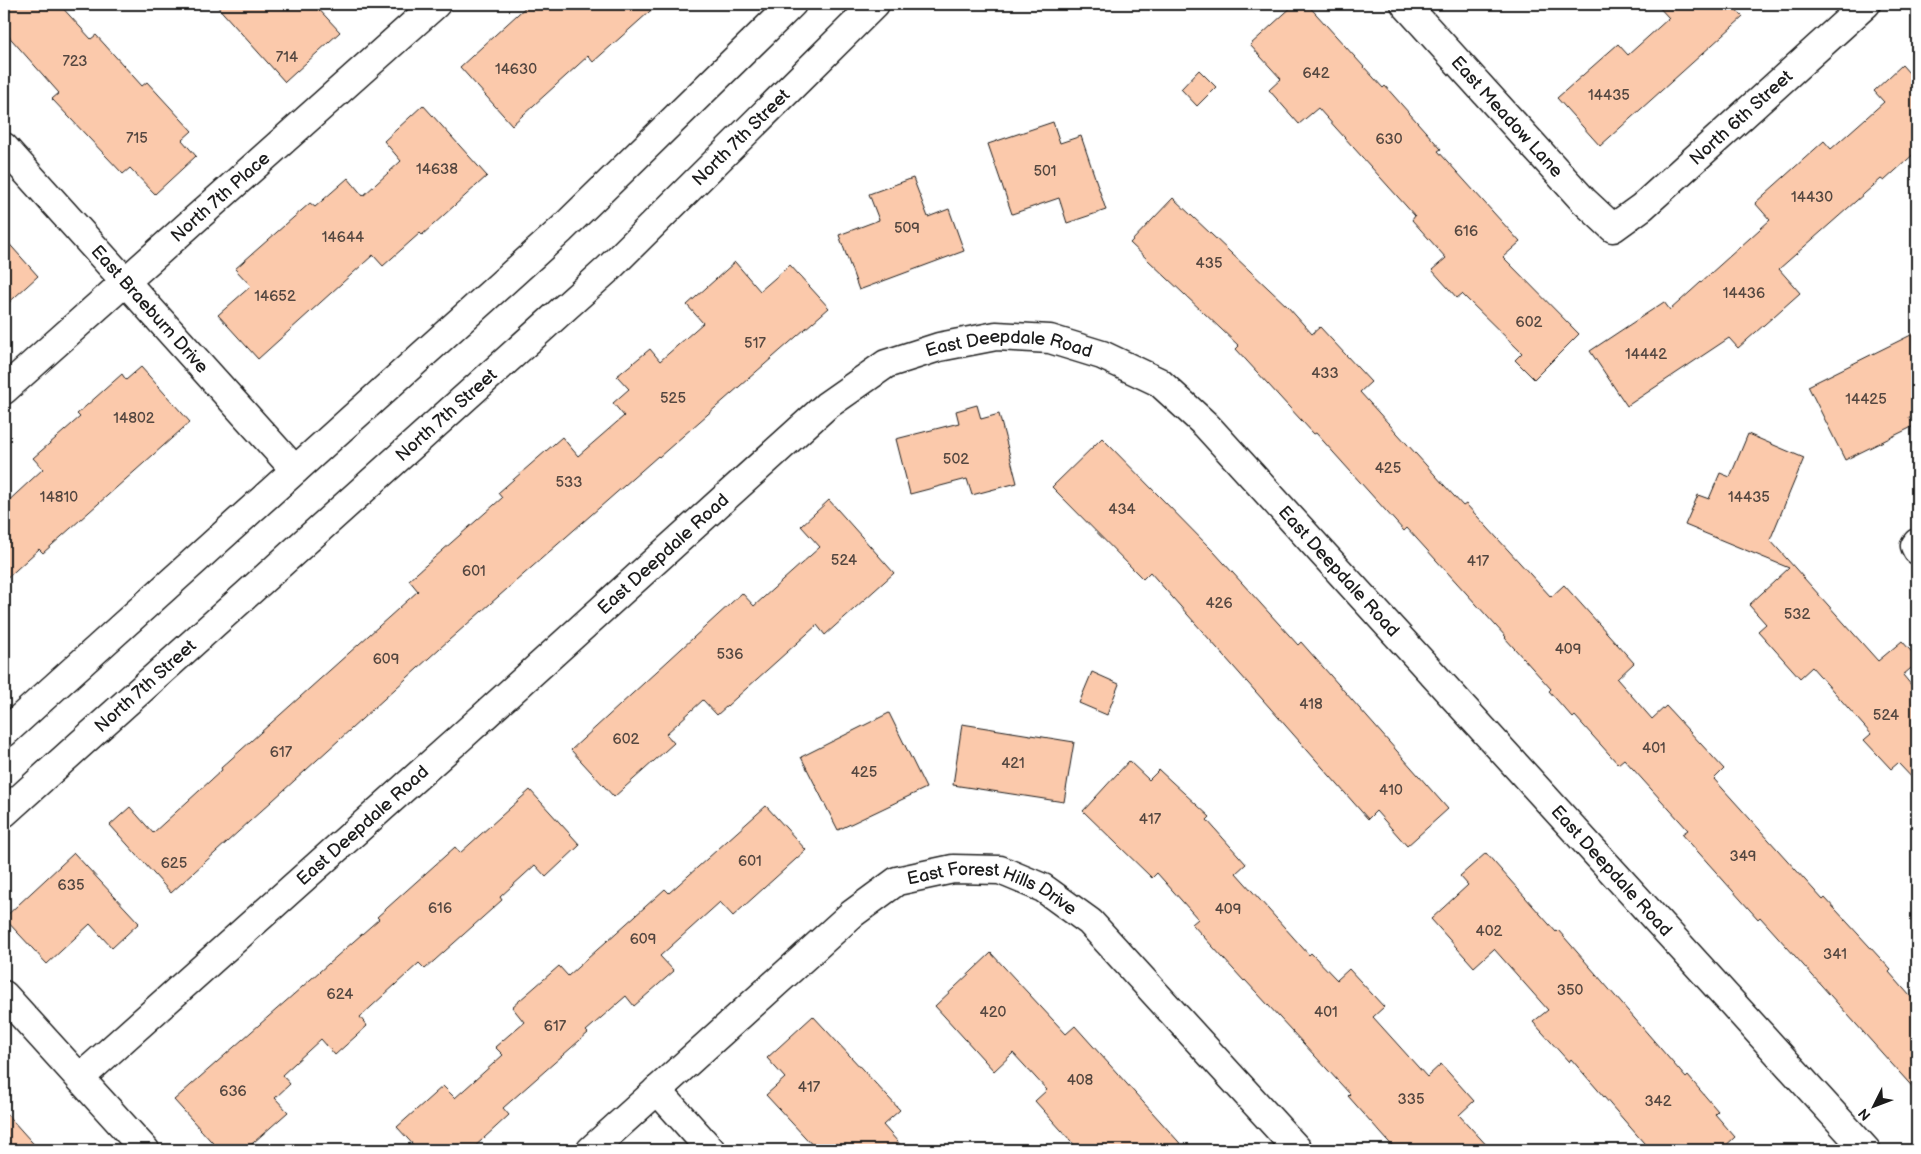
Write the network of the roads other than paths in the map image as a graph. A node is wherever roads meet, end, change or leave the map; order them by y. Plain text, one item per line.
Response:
1 (792, 4) edge
2 (875, 4) edge
3 (1405, 4) edge
4 (1866, 4) edge
5 (420, 9) edge
6 (4, 147) edge
7 (1613, 228) joint
8 (125, 280) junction
9 (4, 390) edge
10 (295, 470) junction
11 (4, 733) edge
12 (4, 813) edge
13 (4, 995) edge
14 (80, 1078) junction
15 (657, 1090) junction
16 (145, 1150) edge
17 (591, 1150) edge
18 (711, 1150) edge
19 (1298, 1150) edge
20 (1866, 1150) edge

1 - 10 street
2 - 12 street, North 7th Street
3 - 7 street, East Meadow Lane
4 - 7 street, North 6th Street
5 - 8 street, North 7th Place
6 - 8 street, East Braeburn Drive
8 - 9 street, North 7th Place
8 - 10 street, East Braeburn Drive
10 - 11 street
13 - 14 street
14 - 16 street
14 - 20 street, East Deepdale Road
15 - 17 street, East Forest Hills Drive
15 - 18 street
15 - 19 street, East Forest Hills Drive

